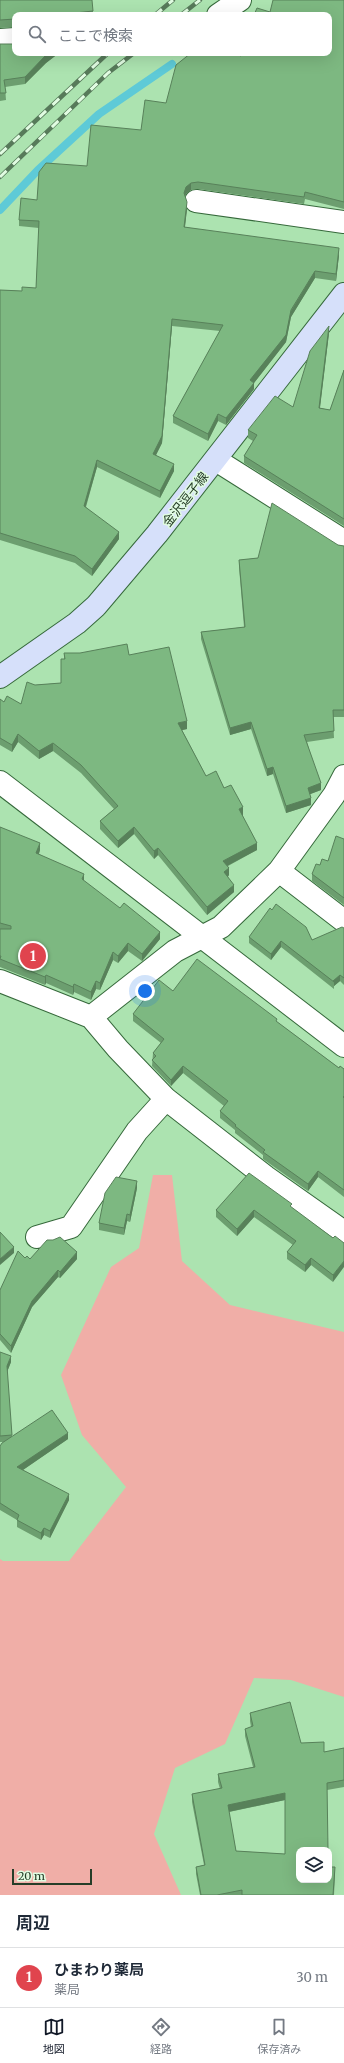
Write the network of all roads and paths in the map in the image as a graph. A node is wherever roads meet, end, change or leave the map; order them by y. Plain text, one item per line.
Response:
1 (240, 0) edge
2 (222, 12) edge
3 (12, 39) edge
4 (0, 40) edge
5 (196, 201) dead end
6 (344, 222) edge
7 (344, 294) edge
8 (216, 460) junction
9 (344, 540) edge
10 (0, 677) edge
11 (344, 776) edge
12 (0, 782) edge
13 (280, 870) junction
14 (344, 921) edge
15 (202, 938) junction
16 (0, 981) edge
17 (91, 1018) junction
18 (344, 1046) edge
19 (166, 1099) junction
20 (344, 1232) edge
21 (37, 1237) dead end

1 - 2 street
3 - 4 street
5 - 6 street
7 - 8 main road, 金沢逗子線
8 - 9 street
8 - 10 main road, 金沢逗子線
11 - 13 street
12 - 15 street
13 - 14 street
13 - 15 street
15 - 17 street
15 - 18 street
16 - 17 street
17 - 19 street
19 - 20 street
19 - 21 street

